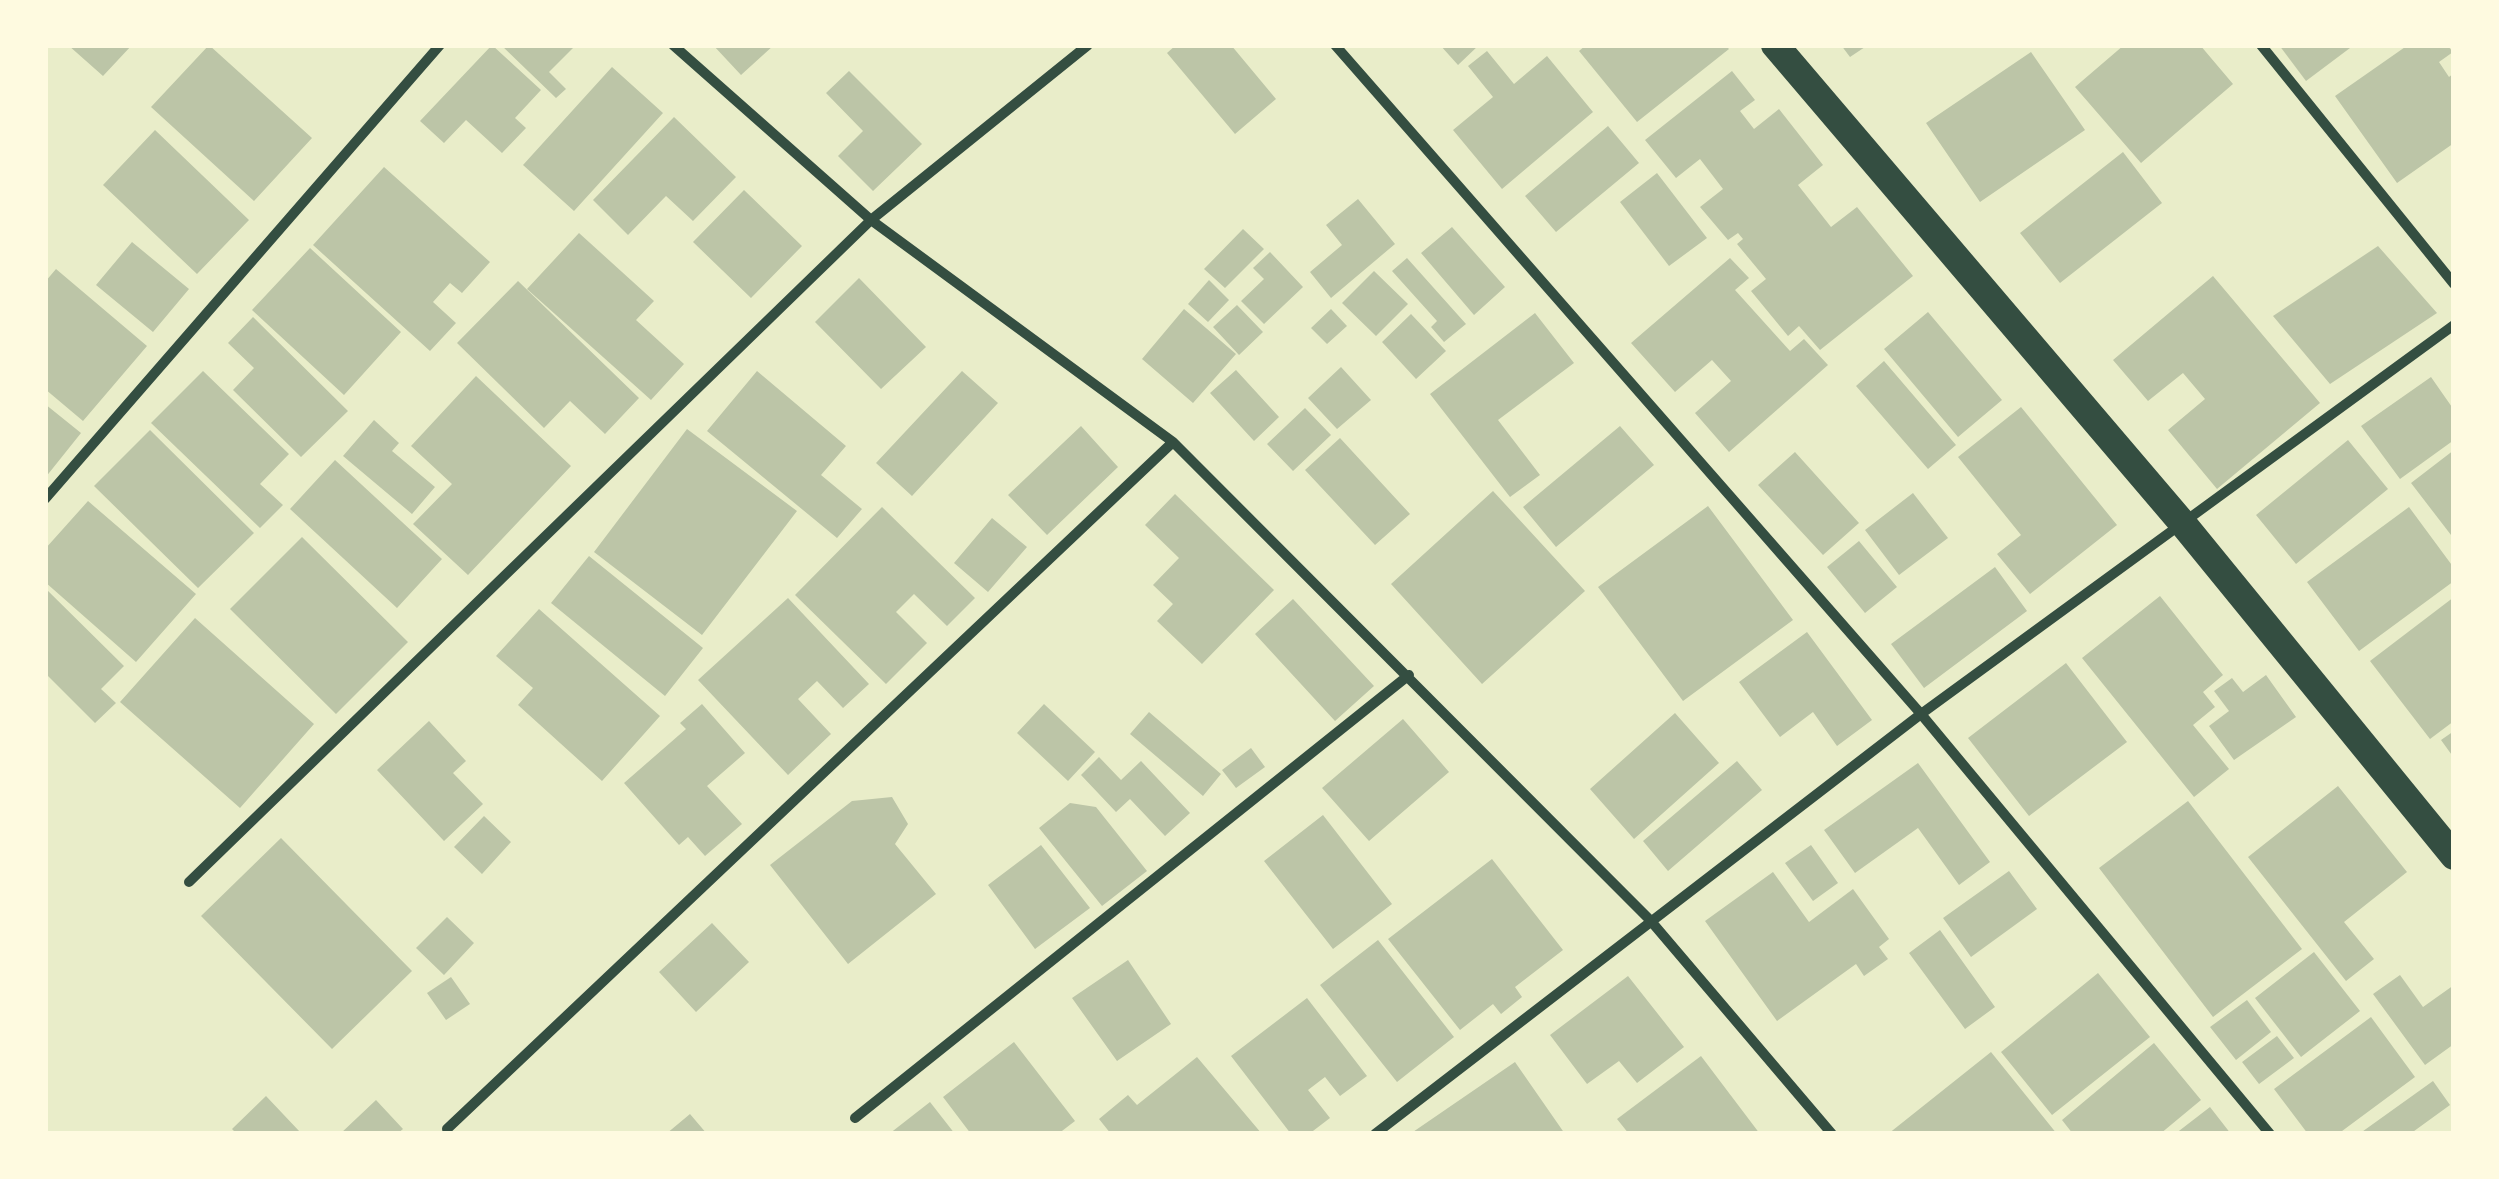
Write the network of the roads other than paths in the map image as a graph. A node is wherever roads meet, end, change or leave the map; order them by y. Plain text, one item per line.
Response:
1 (440, 45) edge
2 (674, 45) edge
3 (1088, 45) edge
4 (1335, 45) edge
5 (1775, 45) edge
6 (2260, 45) edge
7 (870, 220) junction
8 (2454, 284) edge
9 (2454, 326) edge
10 (1173, 442) junction
11 (45, 498) edge
12 (2184, 525) junction
13 (1409, 676) junction
14 (1921, 714) junction
15 (2454, 856) edge
16 (189, 882) dead end
17 (1650, 920) junction
18 (855, 1118) dead end
19 (448, 1129) dead end
20 (1375, 1134) edge
21 (1832, 1134) edge
22 (2270, 1134) edge

1 - 11 street
2 - 7 street
3 - 7 street
4 - 14 street
5 - 12 highway
6 - 8 street
7 - 10 street
7 - 16 street
9 - 12 street
10 - 13 street
10 - 19 street
12 - 14 street
12 - 15 highway
13 - 17 street
13 - 18 street
14 - 17 street
14 - 22 street
17 - 20 street
17 - 21 street

